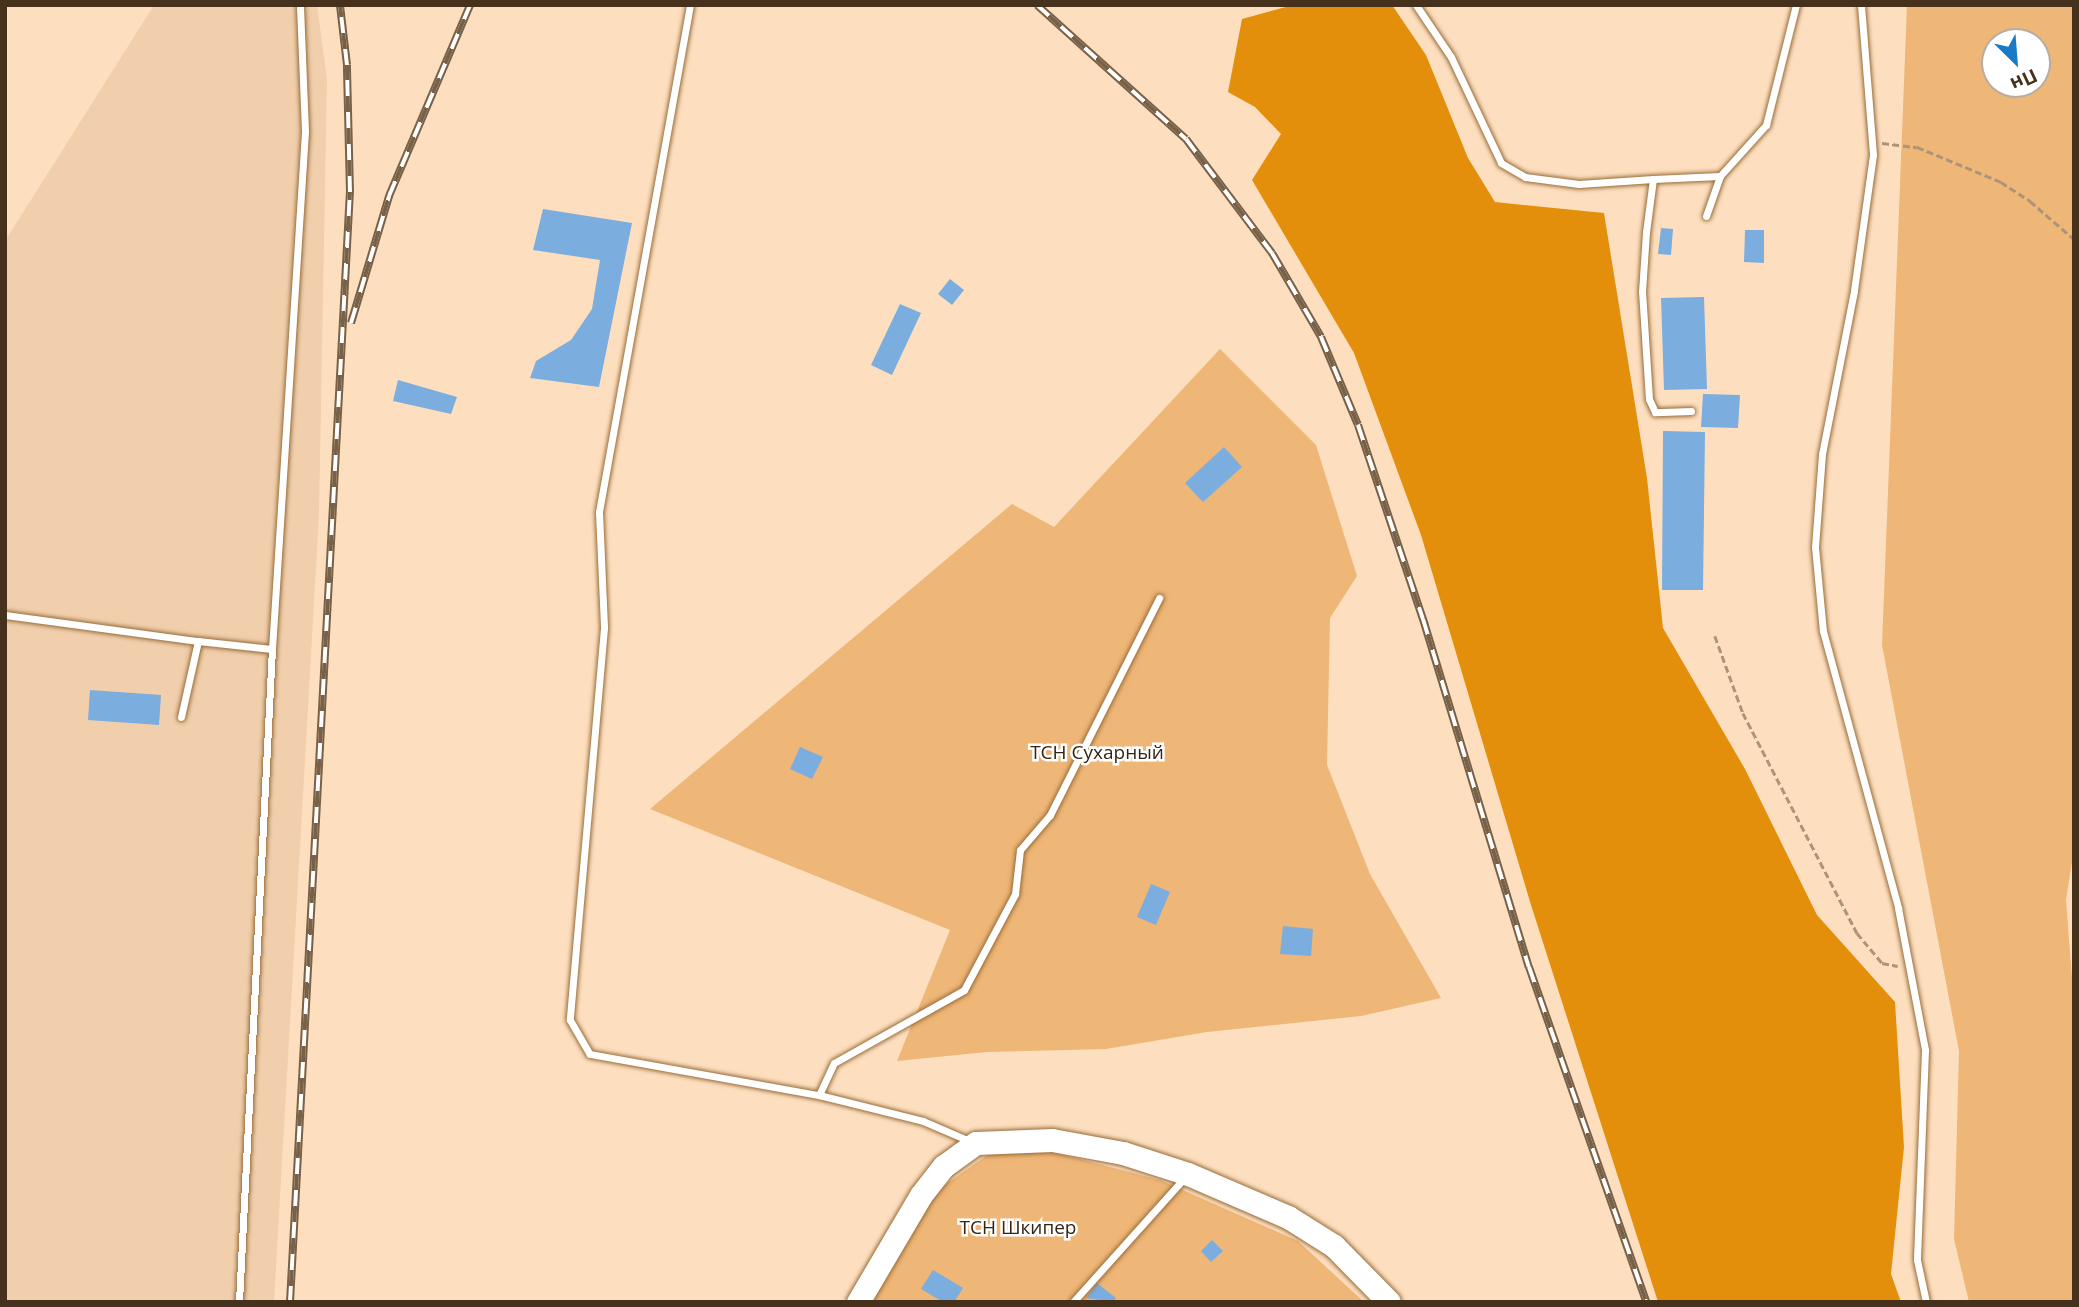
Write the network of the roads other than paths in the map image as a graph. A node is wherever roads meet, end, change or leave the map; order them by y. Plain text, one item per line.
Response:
1 (300, 5) edge
2 (690, 5) edge
3 (1416, 5) edge
4 (1796, 5) edge
5 (1861, 5) edge
6 (1720, 176) junction
7 (1653, 179) junction
8 (1706, 216) dead end
9 (1691, 411) dead end
10 (1159, 598) dead end
11 (5, 615) edge
12 (198, 641) junction
13 (272, 649) junction
14 (181, 716) dead end
15 (819, 1095) junction
16 (976, 1143) junction
17 (1188, 1174) junction
18 (239, 1302) edge
19 (858, 1302) edge
20 (1073, 1302) edge
21 (1389, 1302) edge
22 (1926, 1302) edge

1 - 13 lane
2 - 15 lane
3 - 7 lane
4 - 6 lane
5 - 22 lane
6 - 7 lane
6 - 8 lane
7 - 9 lane
10 - 15 lane
11 - 12 lane
12 - 13 lane
12 - 14 lane
13 - 18 lane
15 - 16 lane
16 - 17 main road
16 - 19 main road
17 - 20 lane
17 - 21 main road

